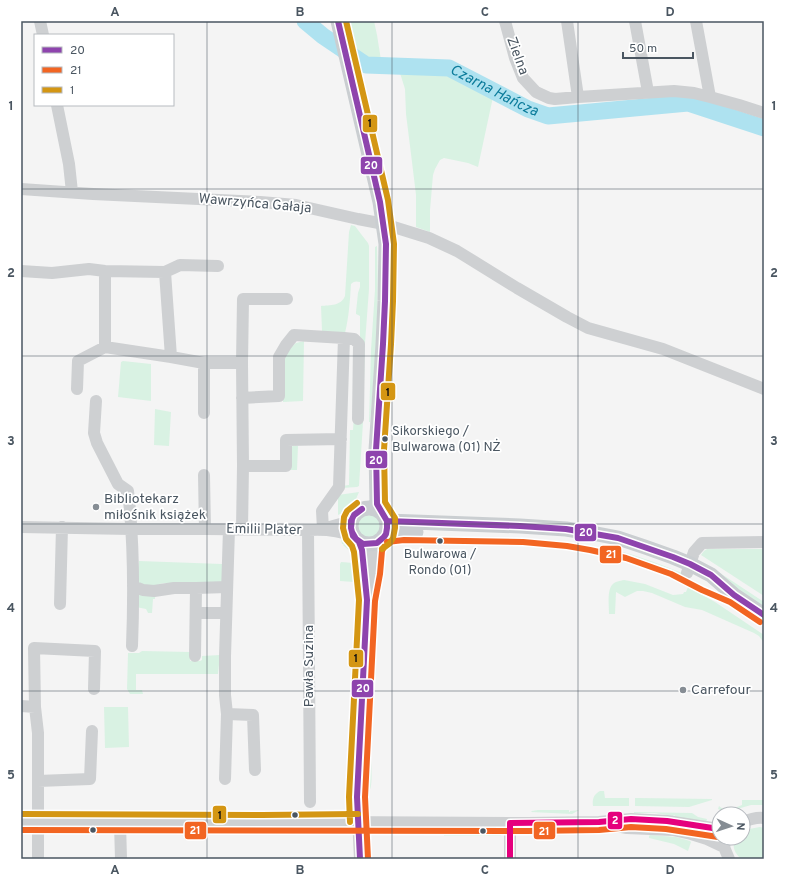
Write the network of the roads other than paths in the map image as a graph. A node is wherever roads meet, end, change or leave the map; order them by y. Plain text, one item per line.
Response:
1 (40, 21) edge
2 (505, 21) edge
3 (567, 21) edge
4 (635, 21) edge
5 (696, 21) edge
6 (340, 28) edge
7 (43, 34) edge
8 (648, 92) junction
9 (578, 97) junction
10 (710, 97) junction
11 (57, 106) edge
12 (764, 113) edge
13 (21, 189) edge
14 (72, 192) junction
15 (384, 224) junction
16 (218, 266) dead end
17 (21, 271) edge
18 (105, 271) junction
19 (165, 272) junction
20 (287, 299) dead end
21 (344, 338) junction
22 (105, 347) junction
23 (171, 357) junction
24 (204, 363) junction
25 (242, 364) junction
26 (764, 389) edge
27 (77, 390) dead end
28 (242, 398) junction
29 (96, 401) dead end
30 (204, 413) dead end
31 (358, 419) dead end
32 (341, 439) junction
33 (376, 450) junction
34 (243, 466) junction
35 (204, 476) dead end
36 (357, 514) junction
37 (21, 527) edge
38 (62, 527) junction
39 (383, 528) junction
40 (131, 529) junction
41 (205, 529) junction
42 (229, 529) junction
43 (242, 529) junction
44 (323, 529) junction
45 (308, 530) junction
46 (356, 539) junction
47 (764, 542) edge
48 (688, 568) junction
49 (133, 586) junction
50 (227, 587) junction
51 (196, 588) junction
52 (367, 600) junction
53 (60, 604) dead end
54 (196, 613) junction
55 (226, 613) junction
56 (764, 615) edge
57 (132, 646) dead end
58 (195, 656) dead end
59 (94, 689) dead end
60 (21, 706) edge
61 (35, 707) junction
62 (227, 714) junction
63 (92, 731) dead end
64 (256, 770) dead end
65 (225, 779) dead end
66 (38, 781) junction
67 (310, 802) dead end
68 (764, 818) edge
69 (751, 819) edge
70 (21, 822) edge
71 (38, 822) junction
72 (120, 822) junction
73 (358, 822) junction
74 (599, 822) junction
75 (510, 823) junction
76 (711, 828) edge
77 (711, 840) edge
78 (725, 846) edge
79 (38, 859) edge
80 (121, 859) edge
81 (360, 859) edge
82 (510, 859) edge
83 (729, 859) edge

1 - 7 street
2 - 9 street, Zielna
3 - 9 street
4 - 8 street
5 - 10 street
6 - 15 main road
8 - 9 street, Zielna
8 - 10 street, Zielna
10 - 12 street, Zielna
11 - 14 street
13 - 14 street, Wawrzyńca Gałaja
14 - 15 street, Wawrzyńca Gałaja
15 - 26 street, Wawrzyńca Gałaja
15 - 33 main road
16 - 19 street
17 - 18 street
18 - 19 street
18 - 22 street
19 - 23 street
20 - 25 street
21 - 28 street
21 - 31 street
21 - 32 street
22 - 23 street
22 - 27 street
23 - 24 street
24 - 25 street
24 - 30 street
25 - 28 street
28 - 34 street
29 - 40 street
32 - 34 street
32 - 44 street
33 - 36 main road
33 - 39 main road
34 - 43 street
35 - 41 street
36 - 39 main road
36 - 44 street, Emilii Plater
36 - 46 main road
37 - 38 street, Emilii Plater
38 - 40 street, Emilii Plater
38 - 53 street
39 - 46 main road
39 - 48 main road
39 - 52 street
40 - 41 street, Emilii Plater
40 - 49 street
41 - 42 street, Emilii Plater
42 - 43 street, Emilii Plater
42 - 50 street
43 - 45 street, Emilii Plater
44 - 45 street, Emilii Plater
44 - 46 street, Emilii Plater
45 - 67 street, Pawła Suzina
46 - 52 street
47 - 48 street
48 - 56 main road
49 - 51 street
49 - 57 street
50 - 51 street
50 - 55 street
51 - 54 street
52 - 73 street
54 - 55 street
54 - 58 street
55 - 62 street
59 - 61 street
60 - 61 street
61 - 66 street
62 - 64 street
62 - 65 street
63 - 66 street
66 - 71 street
68 - 69 street
70 - 71 street
71 - 72 street
71 - 79 street
72 - 73 street
72 - 80 street
73 - 75 street
73 - 81 street
74 - 75 street
74 - 76 street
74 - 77 street
75 - 82 street
78 - 83 street

